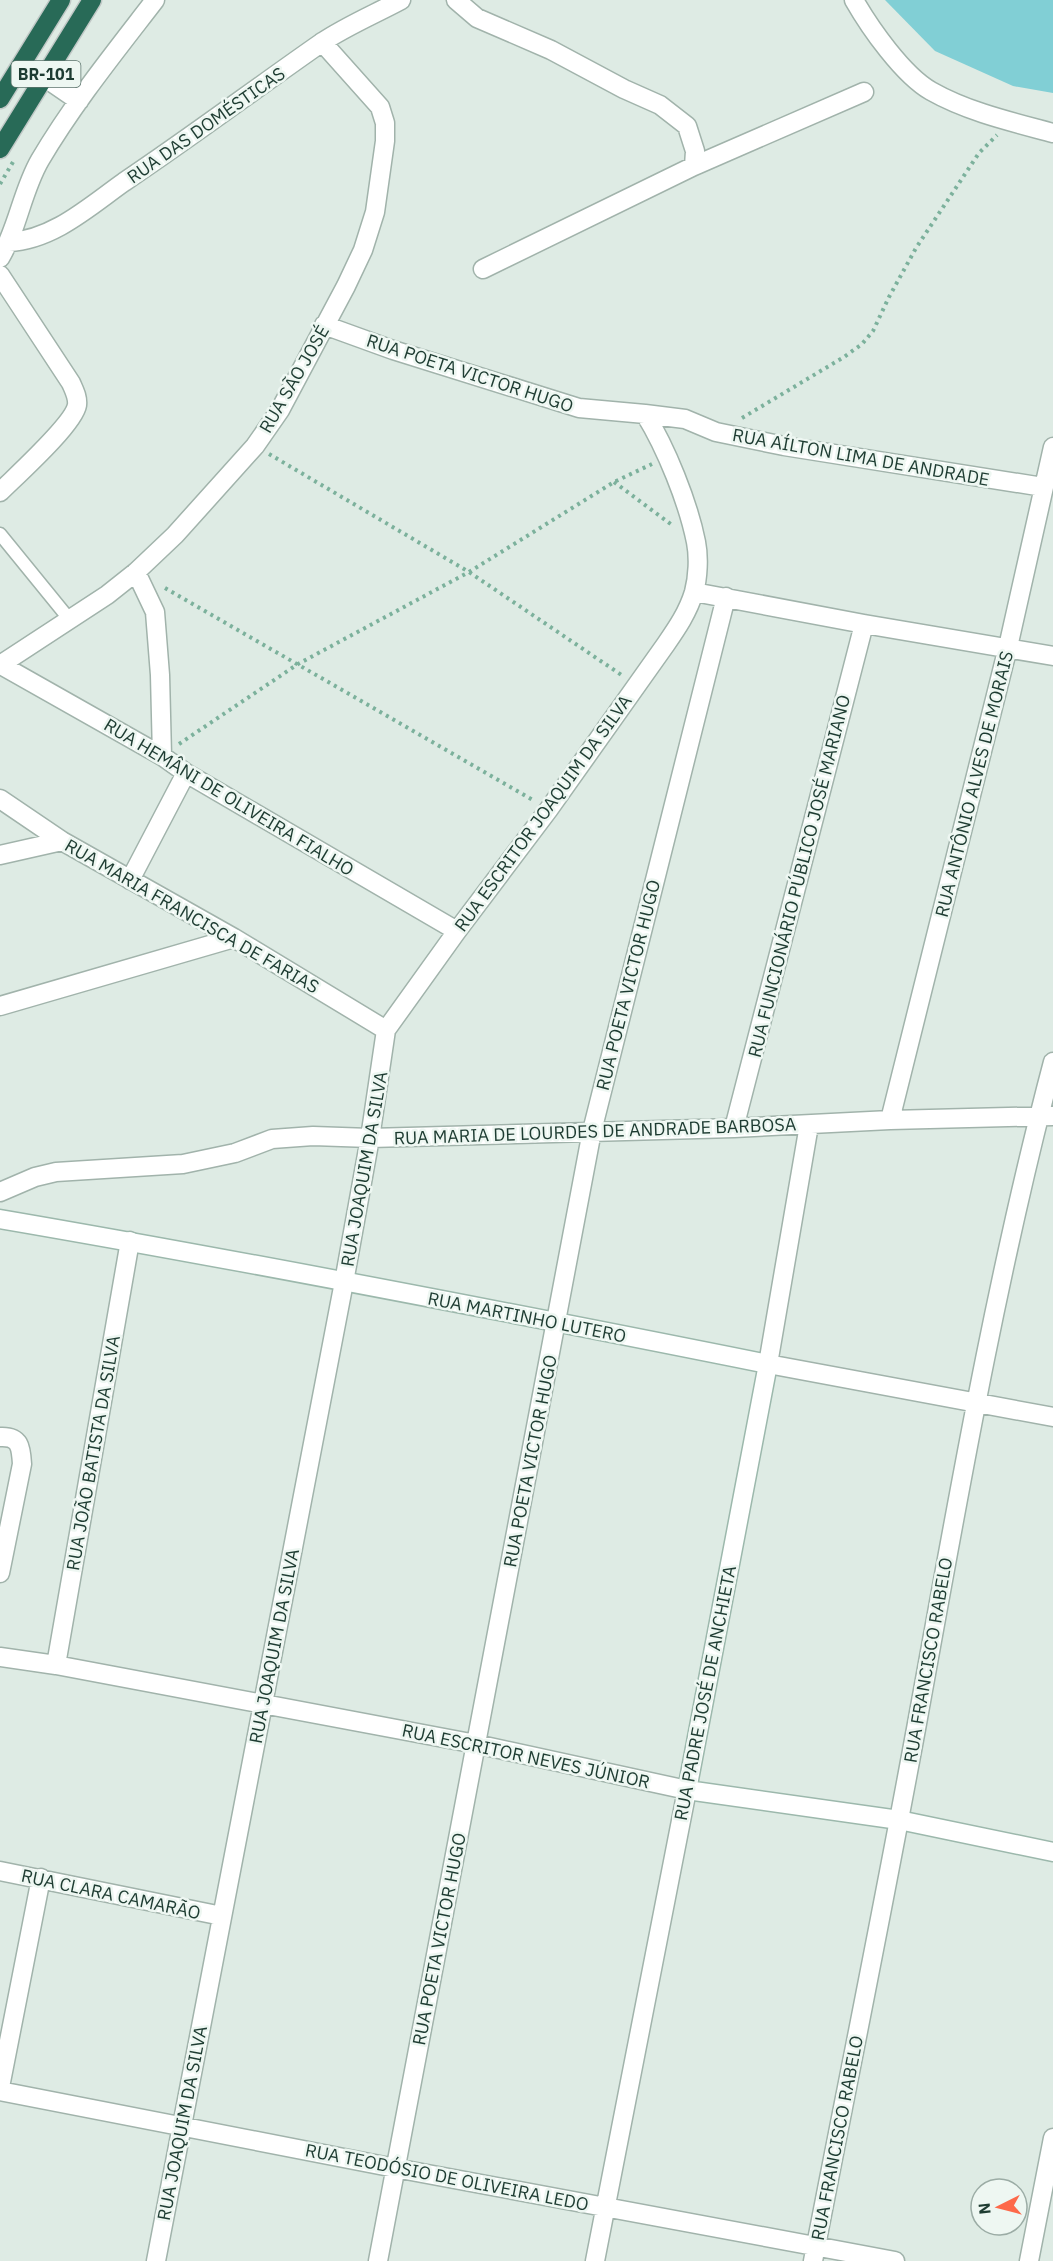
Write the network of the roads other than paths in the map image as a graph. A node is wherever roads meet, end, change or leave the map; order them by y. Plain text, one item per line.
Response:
1 (61, 0) edge
2 (92, 0) edge
3 (155, 0) edge
4 (401, 0) edge
5 (456, 0) edge
6 (854, 0) edge
7 (322, 42) junction
8 (44, 76) junction
9 (864, 92) dead end
10 (0, 99) edge
11 (79, 101) junction
12 (1053, 133) edge
13 (0, 149) edge
14 (694, 166) junction
15 (5, 250) edge
16 (483, 269) dead end
17 (0, 275) edge
18 (324, 325) junction
19 (645, 414) junction
20 (1053, 447) edge
21 (1043, 488) junction
22 (0, 492) edge
23 (0, 534) edge
24 (136, 572) junction
25 (694, 592) junction
26 (726, 597) junction
27 (70, 620) junction
28 (864, 624) junction
29 (1008, 647) junction
30 (1053, 656) edge
31 (1, 665) edge
32 (162, 756) junction
33 (186, 773) junction
34 (0, 799) edge
35 (62, 841) junction
36 (0, 855) edge
37 (130, 880) junction
38 (457, 931) junction
39 (234, 938) junction
40 (0, 1006) edge
41 (386, 1030) junction
42 (1053, 1062) edge
43 (1046, 1117) edge
44 (890, 1119) junction
45 (808, 1125) junction
46 (734, 1128) junction
47 (592, 1131) junction
48 (370, 1138) junction
49 (0, 1192) edge
50 (0, 1219) edge
51 (130, 1242) junction
52 (344, 1282) junction
53 (556, 1321) junction
54 (768, 1364) junction
55 (976, 1402) junction
56 (1053, 1417) edge
57 (0, 1437) edge
58 (0, 1573) edge
59 (0, 1657) edge
60 (56, 1665) junction
61 (262, 1704) junction
62 (476, 1744) junction
63 (687, 1790) junction
64 (899, 1820) junction
65 (1053, 1852) edge
66 (0, 1871) edge
67 (41, 1878) junction
68 (222, 1916) junction
69 (0, 2089) edge
70 (181, 2125) junction
71 (1053, 2138) edge
72 (395, 2168) junction
73 (605, 2207) junction
74 (814, 2254) edge
75 (156, 2261) edge
76 (378, 2261) edge
77 (596, 2261) edge
78 (895, 2261) edge
79 (1029, 2261) edge

1 - 10 highway, BR-101
2 - 8 highway, BR-101
3 - 11 street
4 - 7 street, RUA DAS DOMÉSTICAS
5 - 14 street
6 - 12 street
7 - 15 street, RUA DAS DOMÉSTICAS
7 - 18 street, RUA SÃO JOSÉ
8 - 11 street
8 - 13 highway, BR-101
9 - 14 street
11 - 15 street
14 - 16 street
17 - 22 street
18 - 19 street, RUA POETA VICTOR HUGO
18 - 24 street, RUA SÃO JOSÉ
19 - 21 street, RUA AÍLTON LIMA DE ANDRADE
19 - 25 street
20 - 21 street, RUA ANTÔNIO ALVES DE MORAIS
21 - 29 street, RUA ANTÔNIO ALVES DE MORAIS
23 - 27 lane
24 - 27 street, RUA SÃO JOSÉ
24 - 32 street
25 - 26 street
25 - 38 street, RUA ESCRITOR JOAQUIM DA SILVA
26 - 28 street
26 - 47 street, RUA POETA VICTOR HUGO
27 - 31 street, RUA SÃO JOSÉ
28 - 29 street
28 - 46 street, RUA FUNCIONÁRIO PÚBLICO JOSÉ MARIANO
29 - 30 street
29 - 44 street, RUA ANTÔNIO ALVES DE MORAIS
31 - 32 street, RUA HEMÂNI DE OLIVEIRA FIALHO
32 - 33 street, RUA HEMÂNI DE OLIVEIRA FIALHO
33 - 37 street
33 - 38 street, RUA HEMÂNI DE OLIVEIRA FIALHO
34 - 35 street, RUA MARIA FRANCISCA DE FARIAS
35 - 36 street
35 - 37 street, RUA MARIA FRANCISCA DE FARIAS
37 - 39 street, RUA MARIA FRANCISCA DE FARIAS
38 - 41 street, RUA ESCRITOR JOAQUIM DA SILVA
39 - 40 street
39 - 41 street, RUA MARIA FRANCISCA DE FARIAS
41 - 48 street, RUA JOAQUIM DA SILVA
42 - 43 street, RUA FRANCISCO RABELO
43 - 44 street, RUA MARIA DE LOURDES DE ANDRADE BARBOSA
43 - 55 street, RUA FRANCISCO RABELO
44 - 45 street, RUA MARIA DE LOURDES DE ANDRADE BARBOSA
45 - 46 street, RUA MARIA DE LOURDES DE ANDRADE BARBOSA
45 - 54 street, RUA PADRE JOSÉ DE ANCHIETA
46 - 47 street, RUA MARIA DE LOURDES DE ANDRADE BARBOSA
47 - 48 street, RUA MARIA DE LOURDES DE ANDRADE BARBOSA
47 - 53 street, RUA POETA VICTOR HUGO
48 - 49 street, RUA MARIA DE LOURDES DE ANDRADE BARBOSA
48 - 52 street, RUA JOAQUIM DA SILVA
50 - 51 street, RUA MARTINHO LUTERO
51 - 52 street, RUA MARTINHO LUTERO
51 - 60 street, RUA JOÃO BATISTA DA SILVA
52 - 53 street, RUA MARTINHO LUTERO
52 - 61 street, RUA JOAQUIM DA SILVA
53 - 54 street, RUA MARTINHO LUTERO
53 - 62 street, RUA POETA VICTOR HUGO
54 - 55 street, RUA MARTINHO LUTERO
54 - 63 street, RUA PADRE JOSÉ DE ANCHIETA
55 - 56 street, RUA MARTINHO LUTERO
55 - 64 street, RUA FRANCISCO RABELO
57 - 58 street
59 - 60 street, RUA ESCRITOR NEVES JÚNIOR
60 - 61 street, RUA ESCRITOR NEVES JÚNIOR
61 - 62 street, RUA ESCRITOR NEVES JÚNIOR
61 - 68 street, RUA JOAQUIM DA SILVA
62 - 63 street, RUA ESCRITOR NEVES JÚNIOR
62 - 72 street, RUA POETA VICTOR HUGO
63 - 64 street, RUA ESCRITOR NEVES JÚNIOR
63 - 73 street, RUA PADRE JOSÉ DE ANCHIETA
64 - 65 street, RUA ESCRITOR NEVES JÚNIOR
64 - 74 street, RUA FRANCISCO RABELO
66 - 67 street, RUA CLARA CAMARÃO
67 - 68 street, RUA CLARA CAMARÃO
67 - 69 street
68 - 70 street, RUA JOAQUIM DA SILVA
69 - 70 street, RUA TEODÓSIO DE OLIVEIRA LEDO
70 - 72 street, RUA TEODÓSIO DE OLIVEIRA LEDO
70 - 75 street, RUA JOAQUIM DA SILVA
71 - 79 street
72 - 73 street, RUA TEODÓSIO DE OLIVEIRA LEDO
72 - 76 street, RUA POETA VICTOR HUGO
73 - 74 street, RUA TEODÓSIO DE OLIVEIRA LEDO
73 - 77 street, RUA PADRE JOSÉ DE ANCHIETA
74 - 78 street, RUA TEODÓSIO DE OLIVEIRA LEDO

